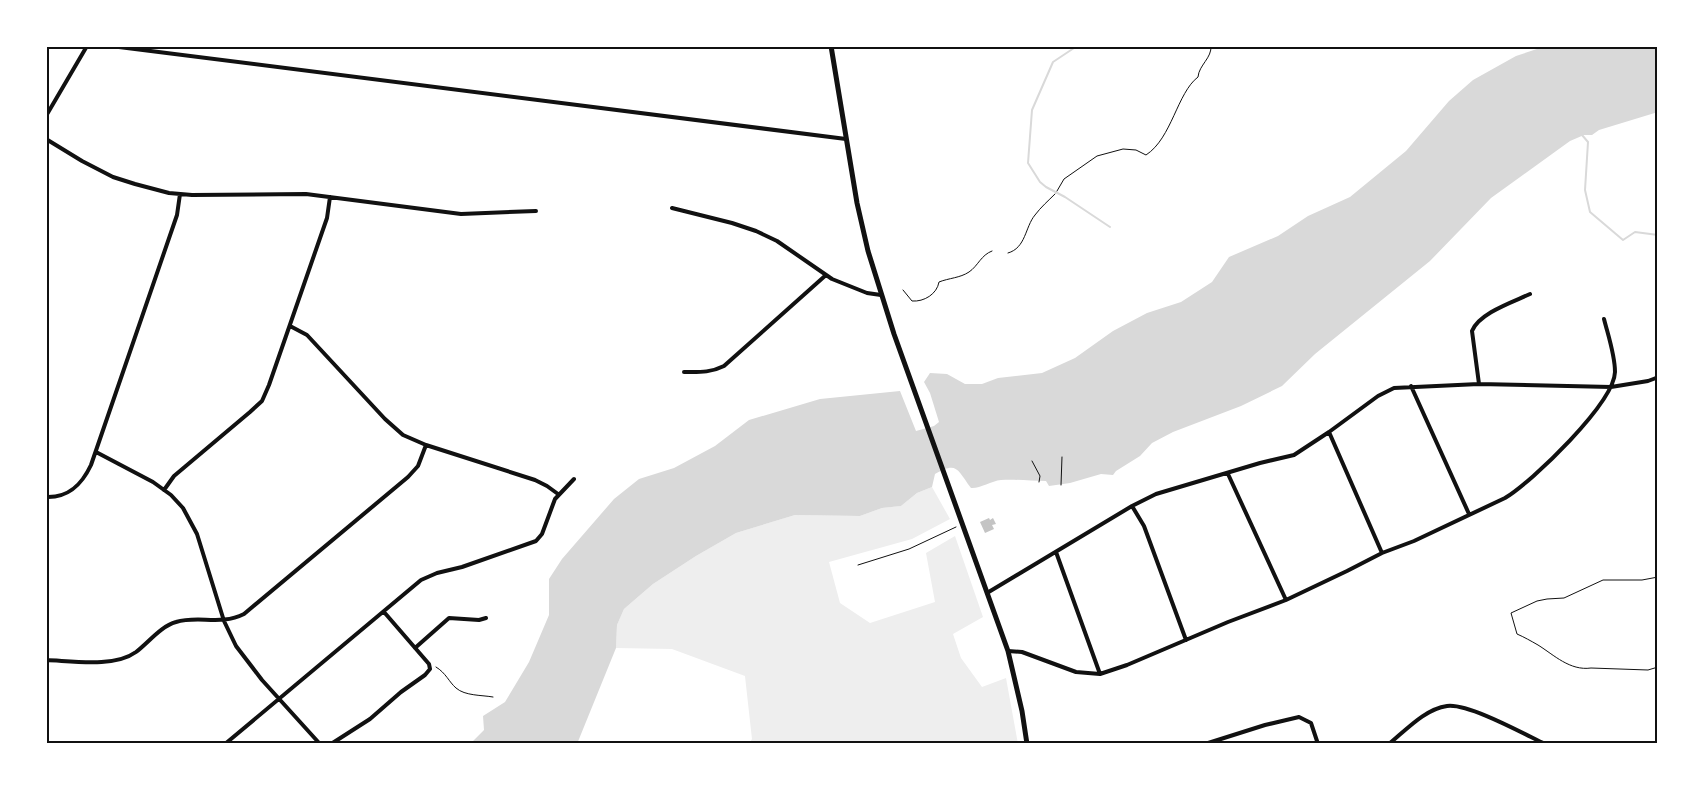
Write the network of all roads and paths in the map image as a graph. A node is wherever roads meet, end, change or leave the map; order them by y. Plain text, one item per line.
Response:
1 (87, 46) edge
2 (111, 46) edge
3 (831, 46) edge
4 (1211, 46) edge
5 (46, 116) edge
6 (46, 139) edge
7 (846, 139) junction
8 (1057, 191) dead end
9 (180, 194) junction
10 (1055, 194) dead end
11 (330, 197) junction
12 (672, 208) dead end
13 (536, 210) dead end
14 (992, 251) dead end
15 (1008, 253) dead end
16 (826, 275) junction
17 (903, 290) dead end
18 (1530, 294) dead end
19 (881, 295) junction
20 (1604, 319) dead end
21 (290, 326) junction
22 (684, 372) dead end
23 (1658, 375) edge
24 (1480, 384) junction
25 (1411, 386) junction
26 (1612, 387) junction
27 (1330, 432) junction
28 (426, 445) junction
29 (96, 452) junction
30 (1062, 458) dead end
31 (1032, 461) dead end
32 (1228, 474) junction
33 (574, 479) dead end
34 (1039, 482) dead end
35 (1061, 486) dead end
36 (164, 490) junction
37 (558, 494) junction
38 (46, 497) edge
39 (1132, 506) junction
40 (1469, 514) junction
41 (962, 524) junction
42 (1056, 552) junction
43 (1382, 553) junction
44 (858, 565) dead end
45 (1658, 577) edge
46 (987, 593) junction
47 (1286, 600) junction
48 (384, 612) junction
49 (486, 618) dead end
50 (224, 620) junction
51 (1186, 640) junction
52 (415, 648) junction
53 (1008, 651) junction
54 (46, 660) edge
55 (429, 664) junction
56 (1658, 667) edge
57 (1100, 674) junction
58 (493, 696) dead end
59 (278, 698) junction
60 (225, 744) edge
61 (320, 744) edge
62 (331, 744) edge
63 (1027, 744) edge
64 (1205, 744) edge
65 (1318, 744) edge
66 (1389, 744) edge
67 (1544, 744) edge

1 - 5 street
2 - 7 street
3 - 7 main road
4 - 8 path
6 - 9 street
7 - 19 main road
9 - 11 street
9 - 29 street
10 - 15 path
11 - 13 street
11 - 21 street
12 - 16 street
14 - 17 path
16 - 19 street
16 - 22 street
18 - 24 street
19 - 41 main road
20 - 26 street
21 - 28 street
21 - 36 street
23 - 26 street
24 - 25 street
24 - 26 street
25 - 27 street
25 - 40 street
26 - 40 street
27 - 32 street
27 - 43 street
28 - 37 street
28 - 50 street
29 - 36 street
29 - 38 street
30 - 35 path
31 - 34 path
32 - 39 street
32 - 47 street
33 - 37 street
36 - 50 street
37 - 48 street
39 - 42 street
39 - 51 street
40 - 43 street
41 - 44 path
41 - 46 main road
42 - 46 street
42 - 57 street
43 - 47 street
45 - 56 path
46 - 53 main road
47 - 51 street
48 - 52 street
48 - 59 street
49 - 52 street
50 - 54 street
50 - 59 street
51 - 57 street
52 - 55 street
53 - 57 street
53 - 63 main road
55 - 58 path
55 - 62 street
59 - 60 street
59 - 61 street
64 - 65 street
66 - 67 street

